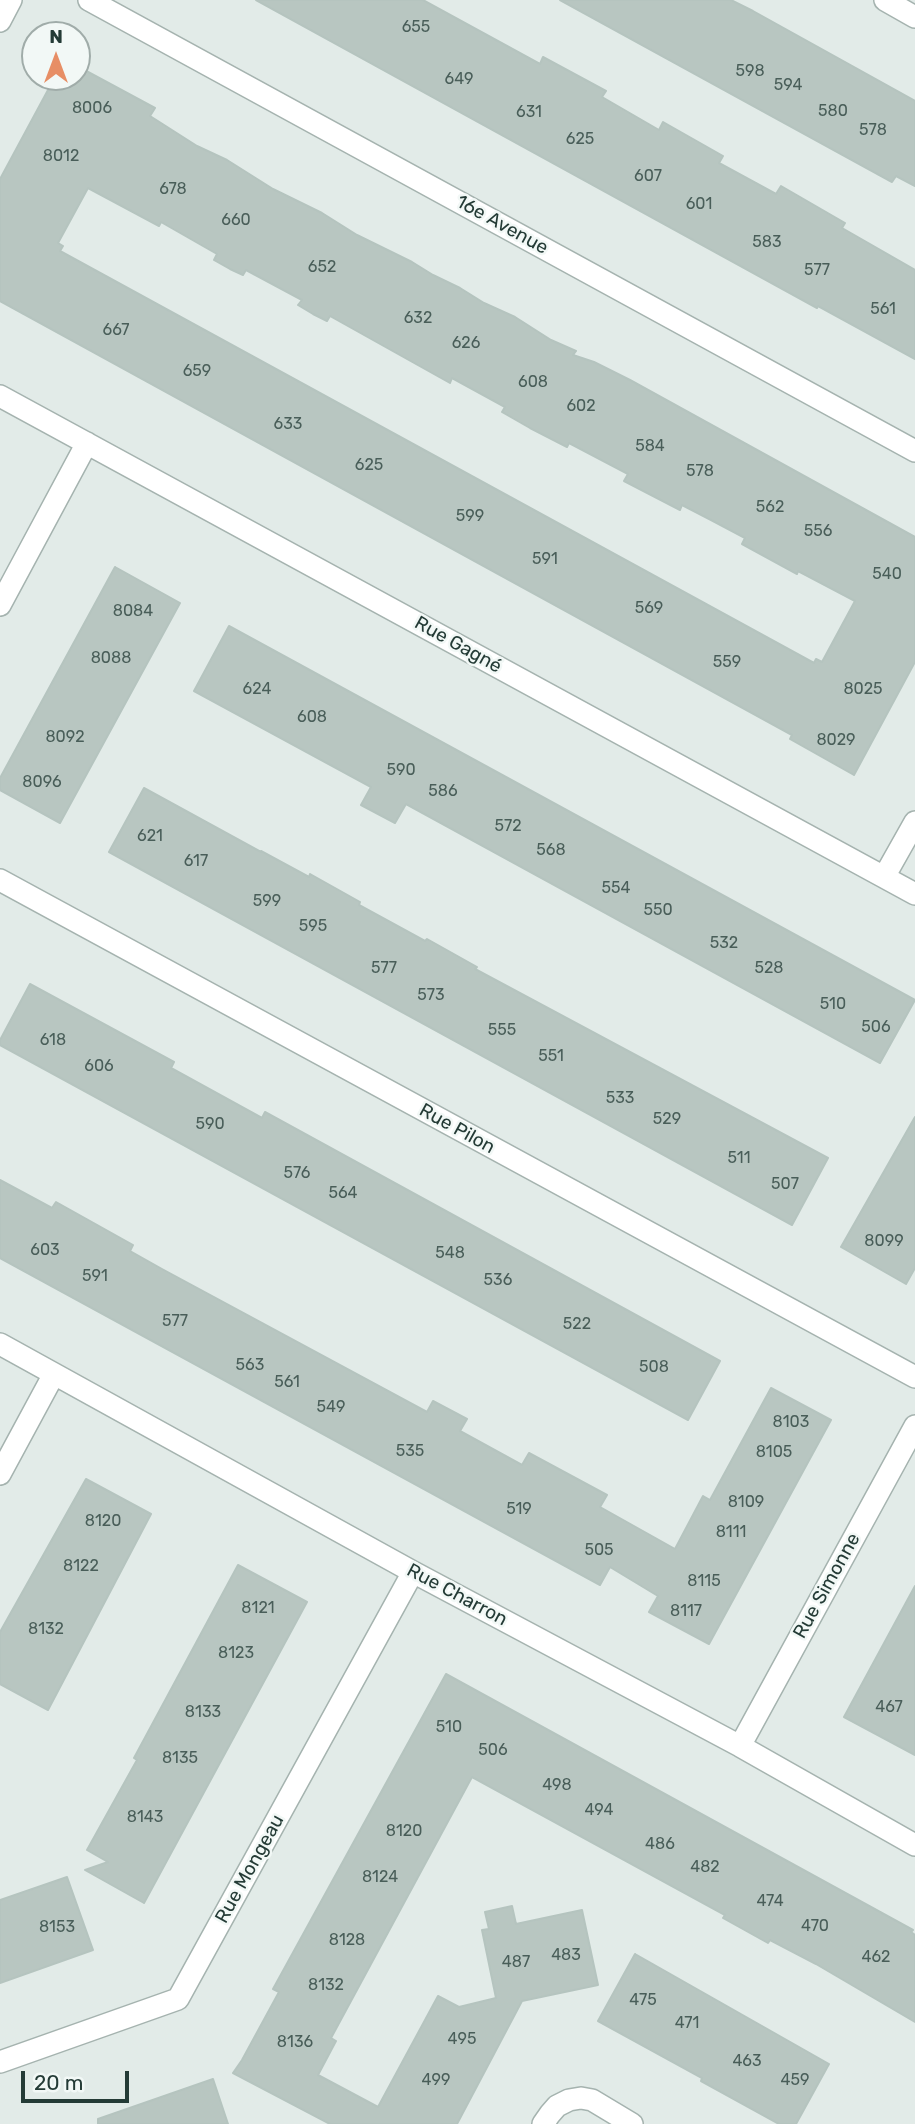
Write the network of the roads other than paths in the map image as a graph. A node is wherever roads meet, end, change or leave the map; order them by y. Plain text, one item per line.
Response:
1 (11, 0) edge
2 (89, 0) edge
3 (885, 0) edge
4 (915, 17) edge
5 (0, 21) edge
6 (0, 397) edge
7 (87, 443) junction
8 (915, 451) edge
9 (0, 605) edge
10 (915, 822) edge
11 (884, 877) junction
12 (0, 880) edge
13 (915, 894) edge
14 (0, 1344) edge
15 (54, 1374) junction
16 (915, 1377) edge
17 (915, 1426) edge
18 (0, 1474) edge
19 (413, 1572) junction
20 (740, 1746) junction
21 (915, 1845) edge
22 (0, 2062) edge
23 (544, 2124) edge
24 (632, 2124) edge

1 - 5 street
2 - 8 street, 16e Avenue
3 - 4 street
6 - 7 street, Rue Gagné
7 - 9 street
7 - 11 street, Rue Gagné
10 - 11 street
11 - 13 street, Rue Gagné
12 - 16 street, Rue Pilon
14 - 15 street, Rue Charron
15 - 18 street
15 - 19 street, Rue Charron
17 - 20 street, Rue Simonne
19 - 20 street, Rue Charron
19 - 22 street, Rue Mongeau
20 - 21 street, Rue Charron
23 - 24 street

